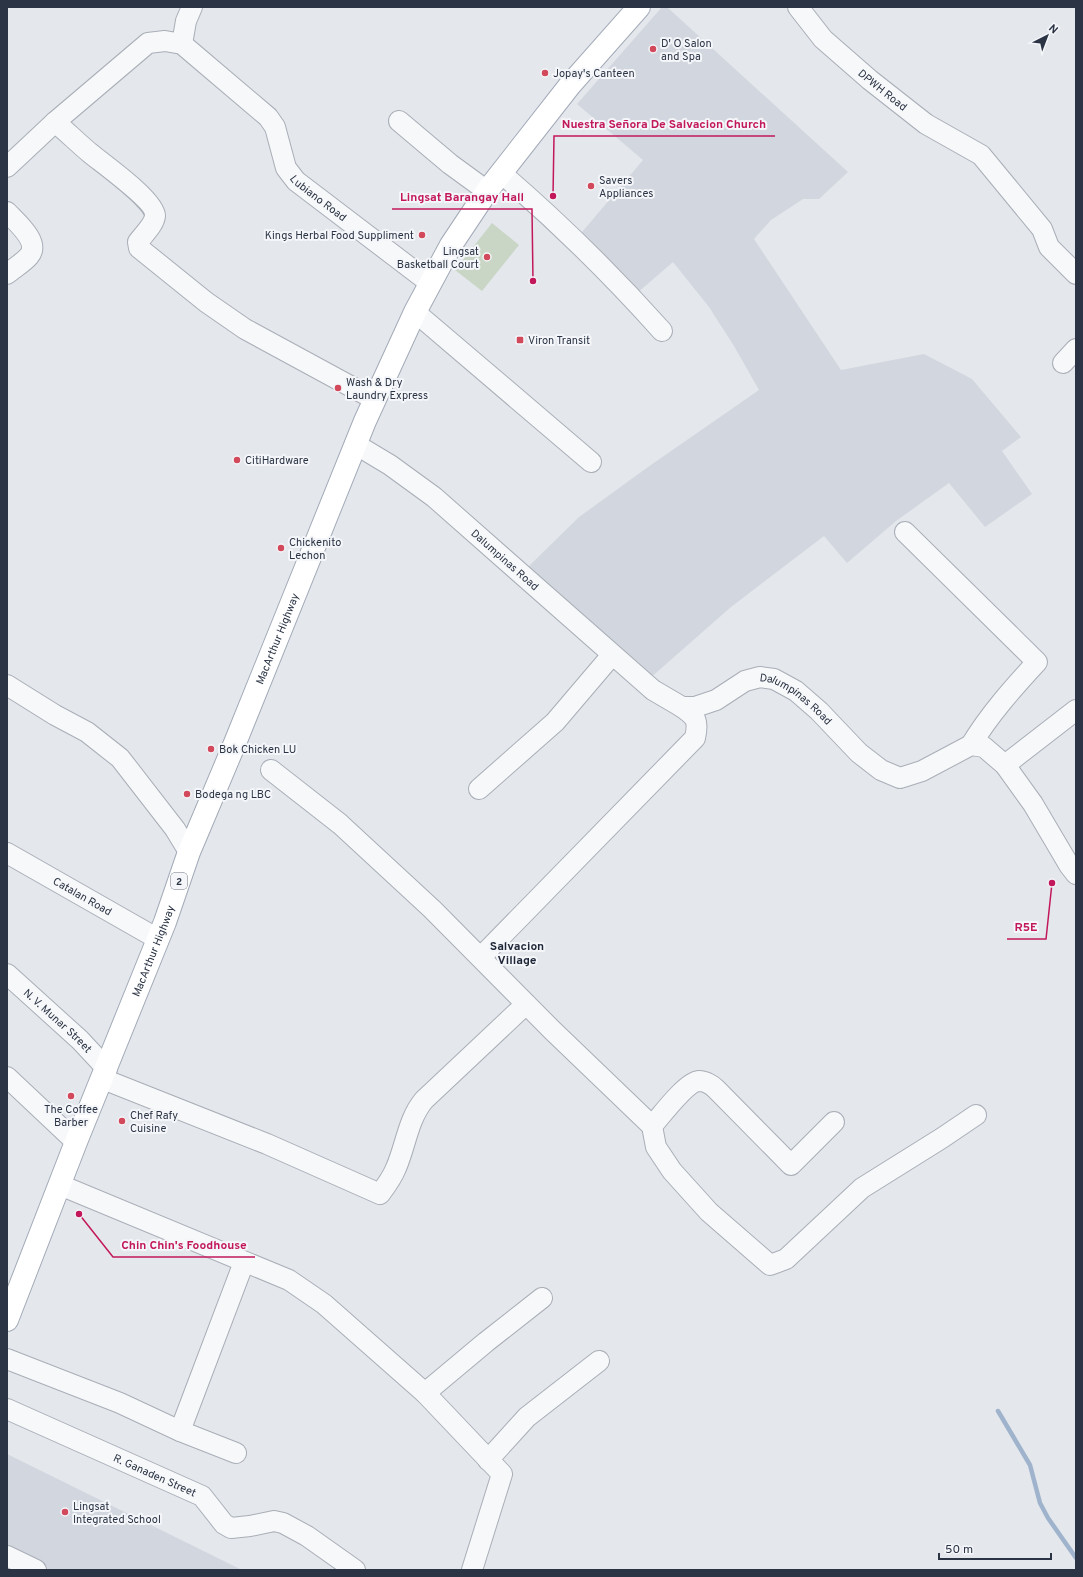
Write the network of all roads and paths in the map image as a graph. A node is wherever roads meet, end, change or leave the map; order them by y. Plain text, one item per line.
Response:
1 (192, 7) edge
2 (639, 7) edge
3 (798, 7) edge
4 (182, 44) junction
5 (399, 120) dead end
6 (55, 122) junction
7 (7, 167) edge
8 (501, 173) junction
9 (487, 191) junction
10 (7, 212) edge
11 (7, 274) edge
12 (1076, 274) edge
13 (430, 283) junction
14 (415, 312) junction
15 (662, 330) dead end
16 (374, 399) junction
17 (355, 444) junction
18 (591, 462) dead end
19 (905, 532) dead end
20 (612, 655) junction
21 (7, 685) edge
22 (682, 707) junction
23 (1076, 710) edge
24 (971, 745) junction
25 (1005, 765) junction
26 (271, 770) dead end
27 (479, 789) dead end
28 (189, 852) junction
29 (7, 854) edge
30 (1076, 874) edge
31 (158, 939) junction
32 (481, 957) junction
33 (7, 974) edge
34 (526, 1004) junction
35 (105, 1074) junction
36 (7, 1078) edge
37 (976, 1115) dead end
38 (834, 1122) dead end
39 (652, 1126) junction
40 (76, 1142) junction
41 (60, 1185) junction
42 (244, 1262) junction
43 (542, 1298) dead end
44 (7, 1320) edge
45 (7, 1359) edge
46 (600, 1361) dead end
47 (426, 1393) junction
48 (7, 1409) edge
49 (180, 1431) junction
50 (236, 1453) dead end
51 (488, 1460) junction
52 (7, 1556) edge
53 (36, 1570) edge
54 (355, 1570) edge
55 (472, 1570) edge

1 - 4 street
2 - 8 main road, MacArthur Highway / 2
3 - 12 street, DPWH Road
4 - 6 street
4 - 13 street, Lubiano Road
5 - 9 street
6 - 7 street
6 - 16 street
8 - 9 main road, MacArthur Highway / 2
8 - 15 street
9 - 13 main road, MacArthur Highway / 2
10 - 11 street
13 - 14 main road, MacArthur Highway / 2
14 - 16 main road, MacArthur Highway / 2
14 - 18 street
16 - 17 main road, MacArthur Highway / 2
17 - 20 street, Dalumpinas Road
17 - 28 main road, MacArthur Highway / 2
19 - 24 street
20 - 22 street, Dalumpinas Road
20 - 27 street
21 - 28 street
22 - 24 street, Dalumpinas Road
22 - 32 street
23 - 25 street
24 - 25 street
25 - 30 street
26 - 32 street
28 - 31 main road, MacArthur Highway / 2
29 - 31 street, Catalan Road
31 - 35 main road, MacArthur Highway / 2
32 - 34 street
33 - 35 street, N. V. Munar Street
34 - 35 street
34 - 39 street
35 - 40 main road, MacArthur Highway / 2
36 - 40 street
37 - 39 street
38 - 39 street
40 - 41 main road, MacArthur Highway / 2
41 - 42 street
41 - 44 main road, MacArthur Highway / 2
42 - 47 street
42 - 49 street
43 - 47 street
45 - 49 street
46 - 51 street
47 - 51 street
48 - 54 street, R. Ganaden Street
49 - 50 street
51 - 55 street
52 - 53 street

